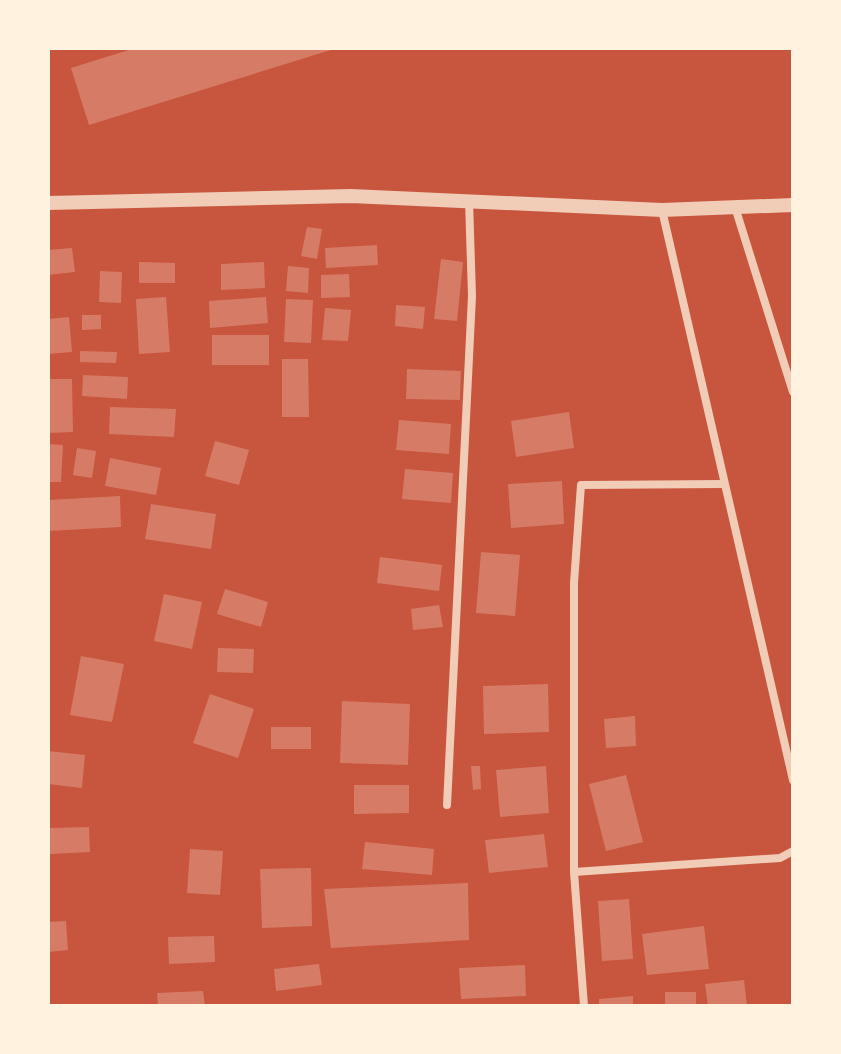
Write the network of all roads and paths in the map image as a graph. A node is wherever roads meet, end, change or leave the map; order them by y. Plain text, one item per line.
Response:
1 (469, 199) junction
2 (48, 203) edge
3 (793, 205) edge
4 (735, 206) junction
5 (662, 210) junction
6 (793, 392) edge
7 (724, 484) junction
8 (793, 780) edge
9 (447, 805) dead end
10 (793, 851) edge
11 (574, 872) junction
12 (584, 1006) edge

1 - 2 street
1 - 5 street
1 - 9 street
3 - 4 street
4 - 5 street
4 - 6 street
5 - 7 street
7 - 8 street
7 - 11 street
10 - 11 street
11 - 12 street

